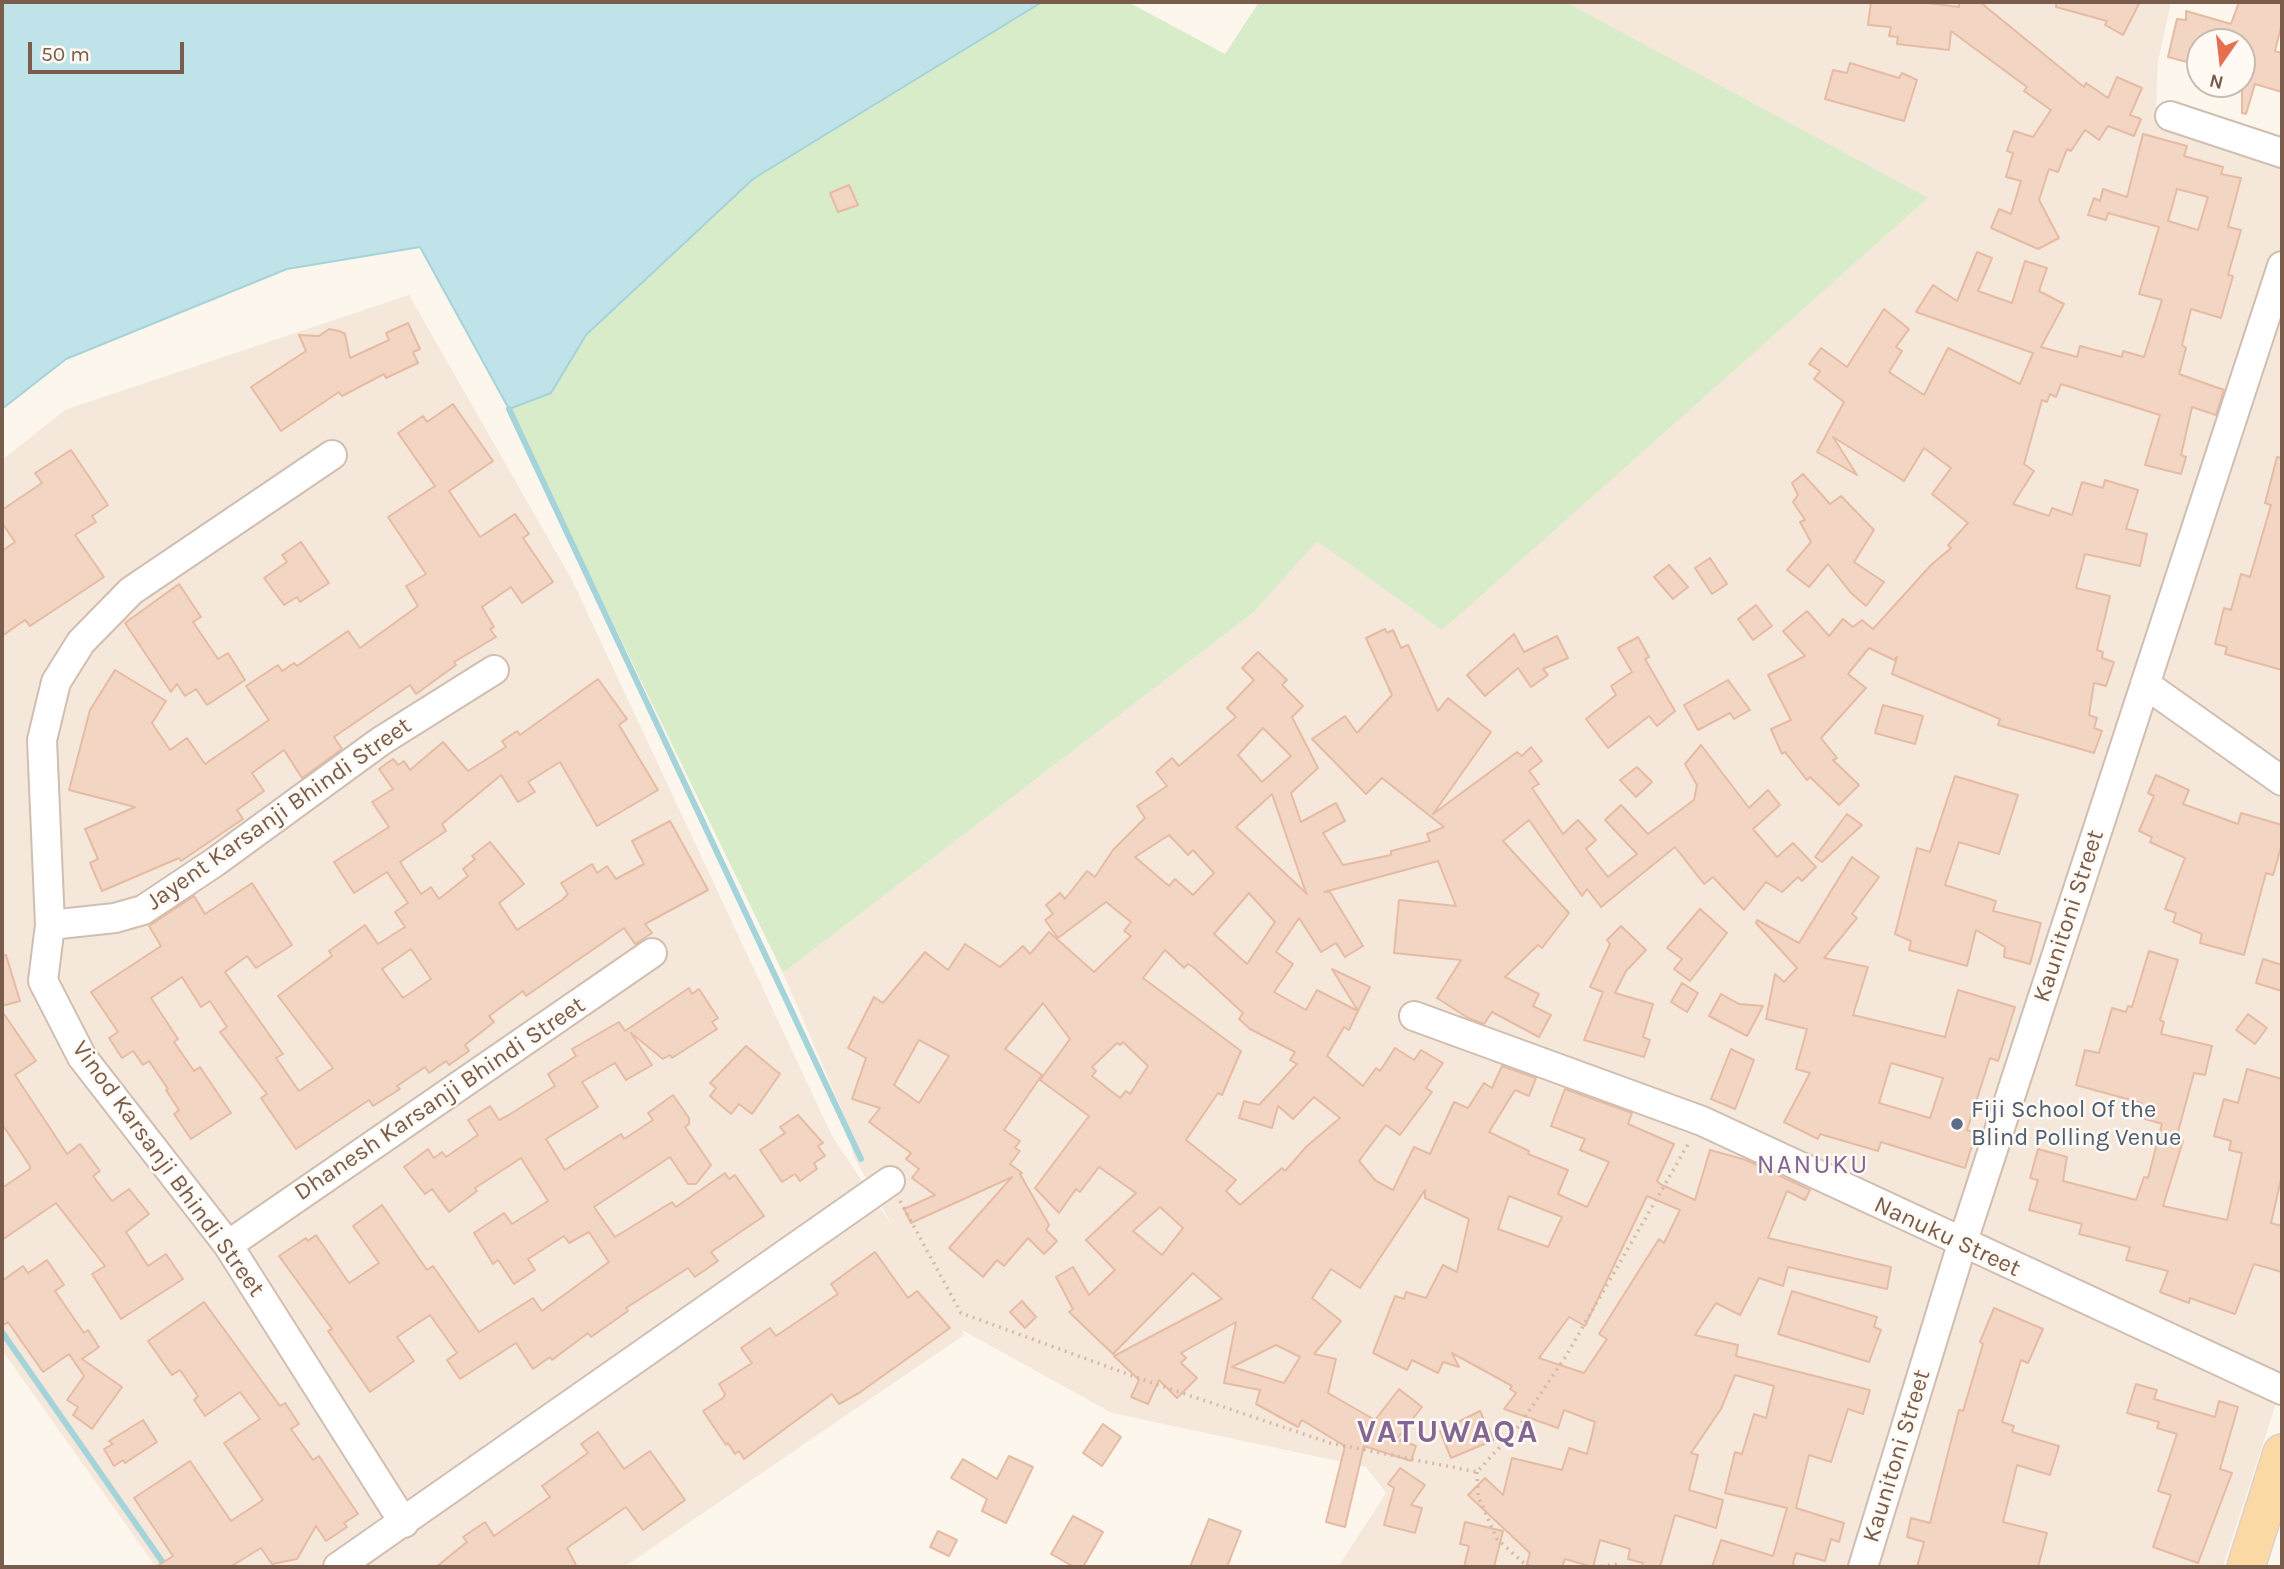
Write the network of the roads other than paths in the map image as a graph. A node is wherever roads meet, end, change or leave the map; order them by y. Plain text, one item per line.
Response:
1 (2170, 116) dead end
2 (2282, 153) edge
3 (2282, 266) edge
4 (332, 455) dead end
5 (494, 670) dead end
6 (2145, 684) junction
7 (2282, 781) edge
8 (50, 925) junction
9 (652, 953) dead end
10 (1414, 1016) dead end
11 (890, 1181) road end
12 (1962, 1244) junction
13 (228, 1245) junction
14 (2282, 1390) edge
15 (2282, 1454) edge
16 (404, 1523) junction
17 (338, 1567) edge
18 (1863, 1567) edge
19 (2246, 1567) edge

1 - 2 street
3 - 6 street, Kaunitoni Street
4 - 8 street, Vinod Karsanji Bhindi Street
5 - 8 street, Jayent Karsanji Bhindi Street
6 - 7 street
6 - 12 street, Kaunitoni Street
8 - 13 street, Vinod Karsanji Bhindi Street
9 - 13 street, Dhanesh Karsanji Bhindi Street
10 - 12 street, Nanuku Street
11 - 16 street
12 - 14 street, Nanuku Street
12 - 18 street, Kaunitoni Street
13 - 16 street, Vinod Karsanji Bhindi Street
15 - 19 main road
16 - 17 street

